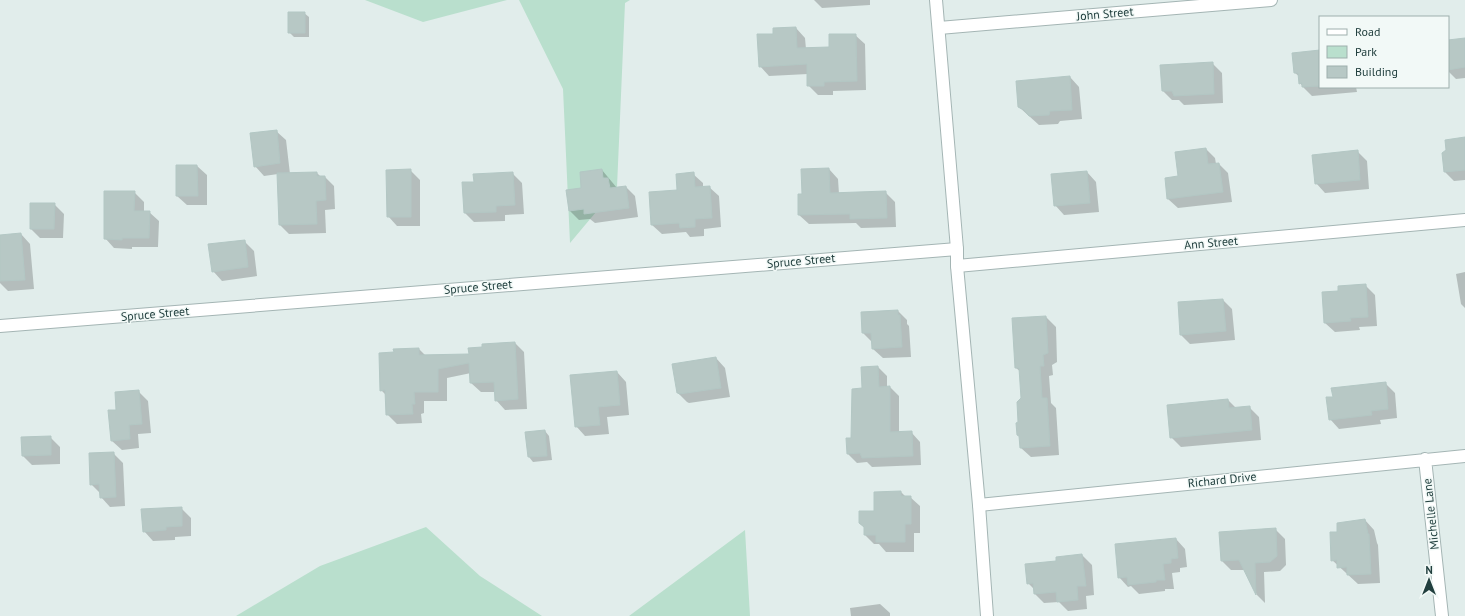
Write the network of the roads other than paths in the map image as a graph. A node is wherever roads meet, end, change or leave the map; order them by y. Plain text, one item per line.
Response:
1 (936, 0) edge
2 (1271, 0) edge
3 (939, 28) junction
4 (1465, 220) edge
5 (957, 249) junction
6 (957, 266) junction
7 (0, 326) edge
8 (1465, 456) edge
9 (1425, 459) junction
10 (978, 505) junction
11 (987, 616) edge
12 (1442, 616) edge

1 - 3 street
2 - 3 street, John Street
3 - 5 street
4 - 6 street, Ann Street
5 - 6 street
5 - 7 street, Spruce Street
6 - 10 street
8 - 9 street, Richard Drive
9 - 10 street, Richard Drive
9 - 12 street, Michelle Lane
10 - 11 street

